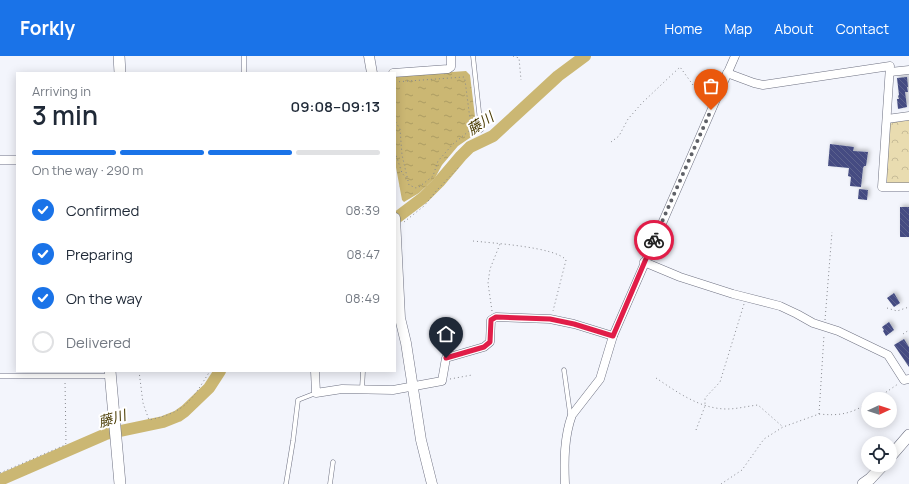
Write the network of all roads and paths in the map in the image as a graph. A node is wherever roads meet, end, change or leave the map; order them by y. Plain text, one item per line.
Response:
1 (119, 56) edge
2 (244, 56) edge
3 (370, 56) edge
4 (451, 56) edge
5 (473, 56) edge
6 (513, 56) edge
7 (735, 56) edge
8 (909, 70) edge
9 (120, 72) edge
10 (244, 72) edge
11 (372, 72) edge
12 (890, 72) junction
13 (396, 73) edge
14 (727, 73) junction
15 (521, 80) dead end
16 (396, 82) edge
17 (711, 110) junction
18 (909, 116) edge
19 (887, 119) junction
20 (396, 123) edge
21 (481, 130) dead end
22 (611, 142) dead end
23 (396, 155) edge
24 (0, 160) edge
25 (16, 160) edge
26 (460, 166) dead end
27 (407, 180) junction
28 (909, 187) edge
29 (396, 221) edge
30 (832, 232) dead end
31 (474, 242) dead end
32 (500, 244) junction
33 (396, 257) edge
34 (644, 262) junction
35 (397, 292) edge
36 (746, 297) junction
37 (909, 307) edge
38 (887, 308) dead end
39 (493, 317) junction
40 (550, 319) junction
41 (825, 328) junction
42 (909, 330) edge
43 (903, 334) dead end
44 (613, 336) junction
45 (564, 370) dead end
46 (139, 372) edge
47 (209, 372) edge
48 (315, 372) edge
49 (363, 372) edge
50 (110, 374) edge
51 (472, 375) dead end
52 (0, 376) edge
53 (65, 376) junction
54 (656, 378) dead end
55 (906, 380) edge
56 (442, 381) junction
57 (414, 387) junction
58 (362, 389) junction
59 (316, 392) junction
60 (887, 392) edge
61 (705, 406) junction
62 (861, 407) edge
63 (819, 414) junction
64 (572, 417) junction
65 (783, 427) junction
66 (696, 430) dead end
67 (909, 436) edge
68 (897, 449) edge
69 (333, 462) dead end
70 (876, 472) edge
71 (0, 473) edge
72 (120, 484) edge
73 (286, 484) edge
74 (330, 484) edge
75 (432, 484) edge
76 (565, 484) edge
77 (721, 484) edge
78 (863, 484) edge

1 - 9 main road
2 - 10 lane
3 - 11 street
4 - 13 street
5 - 21 lane
6 - 15 path
7 - 14 street
8 - 12 street
12 - 14 street
12 - 19 street
14 - 17 street
16 - 27 path
17 - 22 path
17 - 34 street
18 - 19 street
19 - 28 street
20 - 27 path
23 - 27 path
24 - 25 street
26 - 29 path
30 - 41 path
31 - 32 path
32 - 39 path
32 - 40 path
33 - 35 street
34 - 36 street
34 - 44 street
35 - 57 street
36 - 41 street
36 - 61 path
37 - 38 path
39 - 40 street
39 - 56 street
40 - 44 street
41 - 55 street
41 - 63 path
42 - 43 path
44 - 64 street
45 - 64 lane
46 - 47 path
48 - 59 street
49 - 58 lane
50 - 53 lane
50 - 72 main road
51 - 56 path
52 - 53 lane
53 - 71 path
54 - 61 path
55 - 60 path
56 - 57 street
57 - 58 street
57 - 75 street
58 - 59 street
59 - 73 lane
61 - 65 path
61 - 66 path
62 - 63 path
63 - 65 path
64 - 76 street
65 - 77 path
67 - 68 main road
69 - 74 lane
70 - 78 main road

